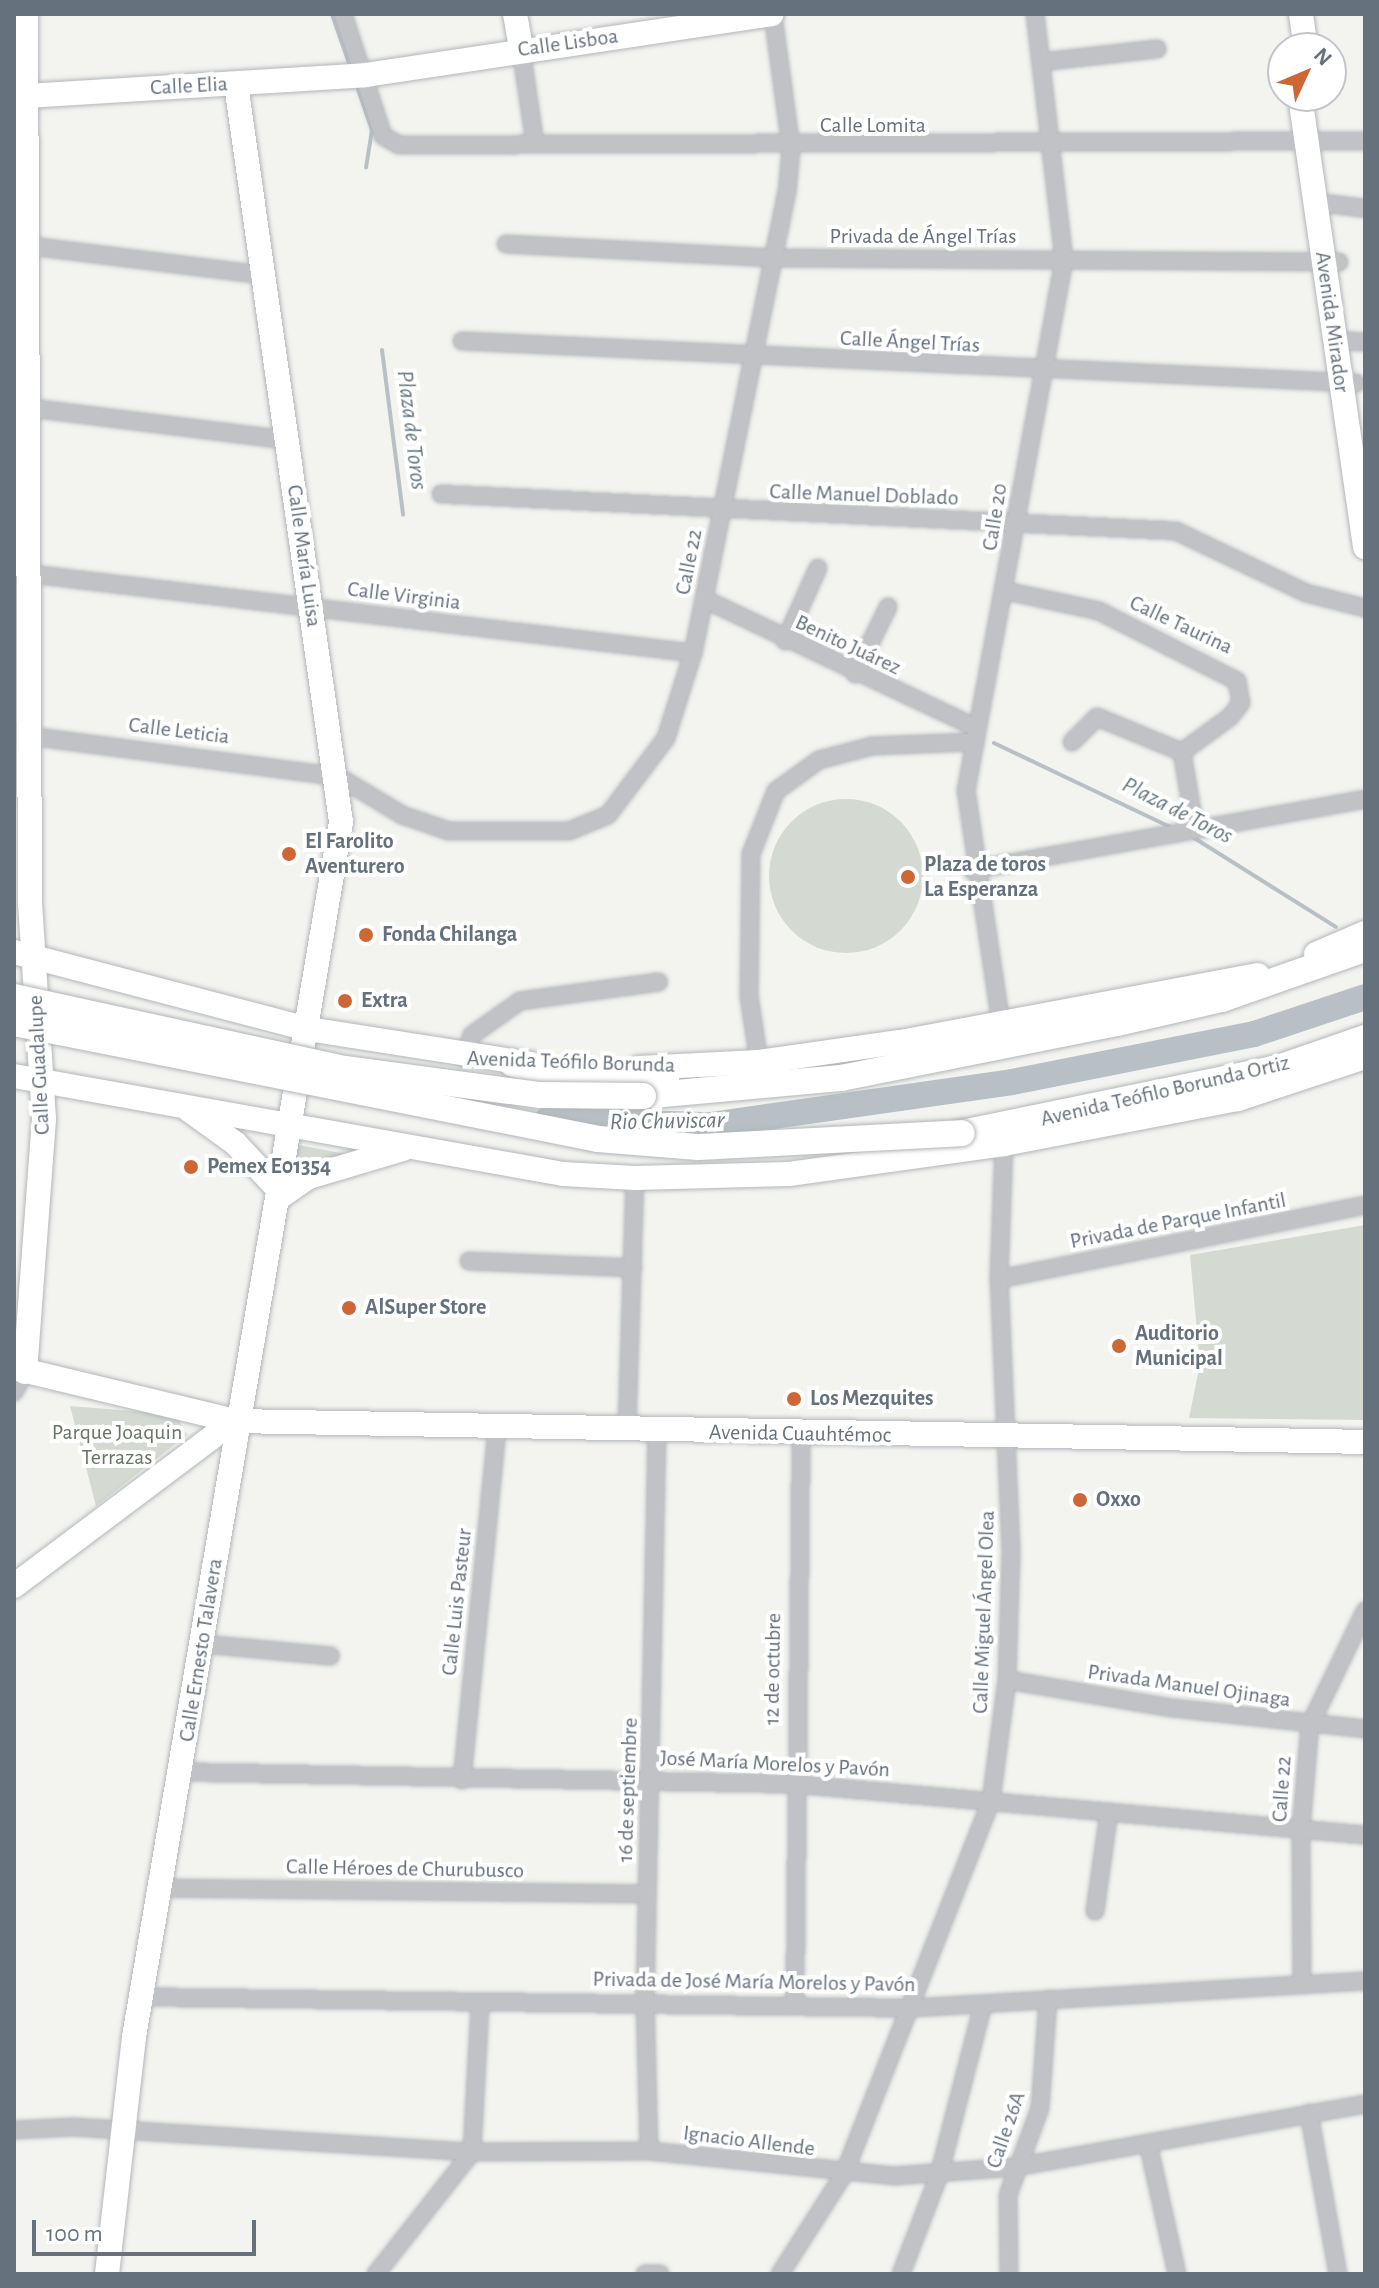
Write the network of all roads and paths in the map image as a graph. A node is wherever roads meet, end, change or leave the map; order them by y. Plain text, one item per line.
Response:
1 (343, 14) edge
2 (515, 14) edge
3 (772, 14) edge
4 (1035, 14) edge
5 (25, 19) edge
6 (521, 49) junction
7 (1157, 49) dead end
8 (1041, 62) junction
9 (365, 75) junction
10 (236, 84) junction
11 (20, 96) edge
12 (1305, 112) edge
13 (1313, 112) edge
14 (1365, 141) edge
15 (1313, 142) junction
16 (535, 144) junction
17 (1052, 147) junction
18 (791, 148) junction
19 (1330, 204) junction
20 (1365, 208) edge
21 (506, 244) dead end
22 (20, 245) edge
23 (774, 258) junction
24 (1064, 260) junction
25 (1332, 262) junction
26 (264, 275) junction
27 (462, 341) dead end
28 (1357, 342) edge
29 (753, 355) junction
30 (1042, 371) junction
31 (1348, 382) junction
32 (20, 407) edge
33 (287, 440) junction
34 (1365, 444) edge
35 (441, 494) dead end
36 (721, 512) junction
37 (1016, 523) junction
38 (1365, 541) edge
39 (818, 568) dead end
40 (20, 572) edge
41 (1006, 591) junction
42 (704, 599) junction
43 (311, 607) junction
44 (888, 607) dead end
45 (1365, 608) edge
46 (785, 641) junction
47 (693, 653) junction
48 (855, 674) junction
49 (972, 734) junction
50 (21, 735) edge
51 (1072, 742) dead end
52 (1182, 752) junction
53 (339, 777) junction
54 (1365, 799) edge
55 (1195, 829) junction
56 (972, 870) junction
57 (1365, 933) edge
58 (1365, 949) edge
59 (23, 954) edge
60 (659, 982) dead end
61 (24, 991) edge
62 (14, 1023) edge
63 (1001, 1024) junction
64 (308, 1029) junction
65 (1365, 1038) edge
66 (1365, 1057) edge
67 (463, 1059) junction
68 (917, 1061) junction
69 (759, 1062) junction
70 (513, 1064) junction
71 (14, 1076) edge
72 (42, 1079) junction
73 (180, 1104) junction
74 (292, 1122) junction
75 (1004, 1144) junction
76 (410, 1147) junction
77 (635, 1178) junction
78 (277, 1194) junction
79 (1365, 1205) edge
80 (469, 1261) dead end
81 (633, 1268) junction
82 (999, 1279) junction
83 (17, 1381) edge
84 (234, 1421) junction
85 (497, 1429) junction
86 (627, 1429) junction
87 (657, 1430) junction
88 (801, 1434) junction
89 (1007, 1438) junction
90 (1365, 1442) edge
91 (14, 1586) edge
92 (1365, 1611) edge
93 (203, 1644) junction
94 (330, 1656) dead end
95 (1007, 1680) junction
96 (1310, 1725) junction
97 (1365, 1729) edge
98 (182, 1772) junction
99 (651, 1779) junction
100 (462, 1780) junction
101 (793, 1784) junction
102 (991, 1801) junction
103 (1109, 1812) junction
104 (1301, 1829) junction
105 (1365, 1835) edge
106 (162, 1888) junction
107 (647, 1894) junction
108 (1095, 1911) dead end
109 (1365, 1981) edge
110 (1302, 1985) junction
111 (141, 1997) junction
112 (1048, 1999) junction
113 (645, 2001) junction
114 (480, 2002) junction
115 (795, 2002) junction
116 (983, 2005) junction
117 (911, 2008) junction
118 (1365, 2104) edge
119 (1309, 2113) junction
120 (14, 2130) edge
121 (123, 2130) junction
122 (1148, 2143) junction
123 (649, 2151) junction
124 (472, 2152) junction
125 (1016, 2167) junction
126 (844, 2174) junction
127 (939, 2175) junction
128 (107, 2274) edge
129 (376, 2274) edge
130 (645, 2274) edge
131 (660, 2274) edge
132 (780, 2274) edge
133 (901, 2274) edge
134 (1009, 2274) edge
135 (1177, 2274) edge
136 (1338, 2274) edge

1 - 9 street
2 - 6 main road
3 - 6 main road, Calle Lisboa
3 - 18 street, Calle 22
4 - 8 street, Calle 20
5 - 11 main road, Calle Guadalupe
6 - 9 main road, Calle Lisboa
6 - 16 street
7 - 8 street
8 - 17 street, Calle 20
9 - 10 main road, Calle Elia
9 - 16 street, Calle Lomita
10 - 11 main road, Calle Elia
10 - 26 main road, Calle María Luisa
11 - 22 main road, Calle Guadalupe
12 - 15 main road, Avenida Mirador
13 - 15 main road, Avenida Mirador
14 - 15 street, Calle Lomita
15 - 17 street, Calle Lomita
15 - 19 main road, Avenida Mirador
15 - 25 main road, Avenida Mirador
16 - 18 street, Calle Lomita
17 - 18 street, Calle Lomita
17 - 24 street, Calle 20
18 - 23 street, Calle 22
19 - 20 street
19 - 25 main road, Avenida Mirador
21 - 23 street, Privada de Ángel Trías
22 - 26 street
22 - 32 main road, Calle Guadalupe
23 - 24 street, Privada de Ángel Trías
23 - 29 street, Calle 22
24 - 25 street, Privada de Ángel Trías
24 - 30 street, Calle 20
25 - 28 main road, Avenida Mirador
25 - 31 main road, Avenida Mirador
26 - 33 main road, Calle María Luisa
27 - 29 street, Calle Ángel Trías
28 - 31 main road, Avenida Mirador
29 - 30 street, Calle Ángel Trías
29 - 36 street, Calle 22
30 - 31 street, Calle Ángel Trías
30 - 37 street, Calle 20
31 - 34 main road, Avenida Mirador
31 - 38 main road, Avenida Mirador
32 - 33 street
32 - 40 main road, Calle Guadalupe
33 - 43 main road, Calle María Luisa
35 - 36 street, Calle Manuel Doblado
36 - 37 street, Calle Manuel Doblado
36 - 42 street, Calle 22
37 - 41 street, Calle 20
37 - 45 street, Calle Manuel Doblado
39 - 46 street
40 - 43 street, Calle Virginia
40 - 50 main road, Calle Guadalupe
41 - 49 street, Calle 20
41 - 52 street, Calle Taurina
42 - 46 street, Benito Juárez
42 - 47 street, Calle 22
43 - 47 street, Calle Virginia
43 - 53 main road, Calle María Luisa
44 - 48 street
46 - 48 street, Benito Juárez
47 - 53 street, Calle 22
48 - 49 street, Benito Juárez
49 - 56 street, Calle 20
49 - 69 street
50 - 53 street, Calle Leticia
50 - 59 main road, Calle Guadalupe
51 - 52 street
52 - 55 street
53 - 64 main road, Calle María Luisa
54 - 55 street
55 - 56 street
56 - 63 street, Calle 20
57 - 63 main road, Avenida Teófilo Borunda
58 - 68 main road, Avenida Teófilo Borunda
59 - 61 main road, Calle Guadalupe
59 - 64 main road, Avenida Teófilo Borunda
60 - 67 street
61 - 68 main road, Avenida Teófilo Borunda, bridge
61 - 72 main road, Calle Guadalupe, bridge
62 - 65 main road, Avenida Teófilo Borunda Ortiz, bridge
63 - 69 main road, Avenida Teófilo Borunda
64 - 67 main road, Avenida Teófilo Borunda
64 - 74 main road, Calle Ernesto Talavera, bridge
66 - 75 main road
67 - 70 main road, Avenida Teófilo Borunda
68 - 70 main road
69 - 70 main road, Avenida Teófilo Borunda
71 - 72 main road
72 - 73 main road
72 - 83 main road, Calle Guadalupe
73 - 74 main road
73 - 78 main road
74 - 76 main road
74 - 78 main road, Calle Ernesto Talavera
75 - 77 main road
75 - 82 street, Calle Miguel Ángel Olea
76 - 77 main road
76 - 78 main road
77 - 81 street
78 - 84 main road, Calle Ernesto Talavera
79 - 82 street, Privada de Parque Infantil
80 - 81 street
81 - 86 street
82 - 89 street, Calle Miguel Ángel Olea
83 - 84 main road, Avenida Cuauhtémoc
84 - 85 main road, Avenida Cuauhtémoc
84 - 91 main road
84 - 93 main road, Calle Ernesto Talavera
85 - 86 main road, Avenida Cuauhtémoc
85 - 100 street, Calle Luis Pasteur
86 - 87 main road, Avenida Cuauhtémoc
87 - 88 main road, Avenida Cuauhtémoc
87 - 99 street, 16 de septiembre
88 - 89 main road, Avenida Cuauhtémoc
88 - 101 street, 12 de octubre
89 - 90 main road, Avenida Cuauhtémoc
89 - 95 street, Calle Miguel Ángel Olea
92 - 96 street, Calle 22
93 - 94 street
93 - 98 main road, Calle Ernesto Talavera
95 - 96 street, Privada Manuel Ojinaga
95 - 102 street, Calle Miguel Ángel Olea
96 - 97 street, Privada Manuel Ojinaga
96 - 104 street, Calle 22
98 - 100 street, José María Morelos y Pavón
98 - 106 main road, Calle Ernesto Talavera
99 - 100 street, José María Morelos y Pavón
99 - 101 street, José María Morelos y Pavón
99 - 107 street, 16 de septiembre
101 - 102 street, José María Morelos y Pavón
101 - 115 street, 12 de octubre
102 - 103 street, José María Morelos y Pavón
102 - 117 street, Calle Miguel Ángel Olea
103 - 104 street, José María Morelos y Pavón
103 - 108 street
104 - 105 street, José María Morelos y Pavón
104 - 110 street, Calle 22
106 - 107 street, Calle Héroes de Churubusco
106 - 111 main road, Calle Ernesto Talavera
107 - 113 street, 16 de septiembre
109 - 110 street, Privada de José María Morelos y Pavón
110 - 112 street, Privada de José María Morelos y Pavón
111 - 114 street, Privada de José María Morelos y Pavón
111 - 121 main road, Calle Ernesto Talavera
112 - 116 street, Privada de José María Morelos y Pavón
112 - 125 street, Calle 26A
113 - 114 street, Privada de José María Morelos y Pavón
113 - 115 street, Privada de José María Morelos y Pavón
113 - 123 street, 16 de septiembre
114 - 124 street
115 - 117 street, Privada de José María Morelos y Pavón
116 - 117 street, Privada de José María Morelos y Pavón
116 - 127 street
117 - 126 street, Calle Miguel Ángel Olea
118 - 119 street, Ignacio Allende
119 - 122 street, Ignacio Allende
119 - 136 street
120 - 121 street, Ignacio Allende
121 - 124 street, Ignacio Allende
121 - 128 main road, Calle Ernesto Talavera
122 - 125 street, Ignacio Allende
122 - 135 street
123 - 124 street, Ignacio Allende
123 - 126 street, Ignacio Allende
124 - 129 street
125 - 127 street, Ignacio Allende
125 - 134 street, Calle 26A
126 - 127 street, Ignacio Allende
126 - 132 street, Calle Miguel Ángel Olea
127 - 133 street
130 - 131 street

